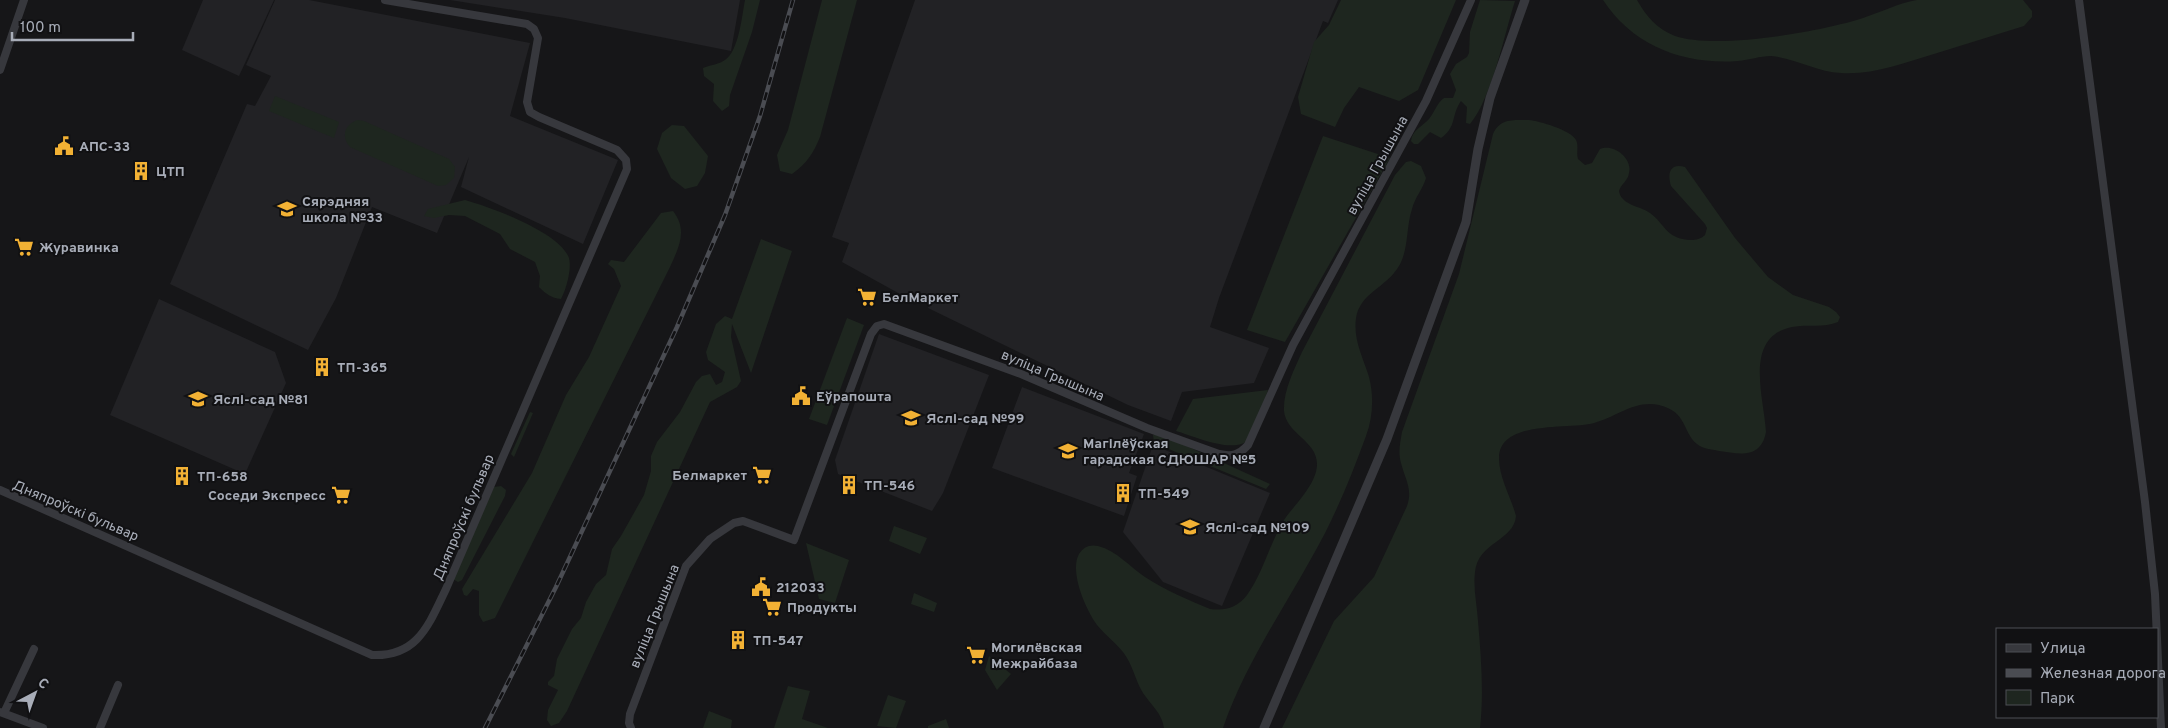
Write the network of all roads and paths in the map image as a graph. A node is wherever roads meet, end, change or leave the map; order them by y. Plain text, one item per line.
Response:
1 (24, 0) edge
2 (385, 0) edge
3 (1471, 0) edge
4 (1525, 0) edge
5 (2079, 0) edge
6 (0, 70) edge
7 (0, 490) edge
8 (2157, 628) edge
9 (34, 649) dead end
10 (2158, 661) edge
11 (118, 685) dead end
12 (2, 712) edge
13 (43, 728) edge
14 (100, 728) edge
15 (631, 728) edge
16 (1264, 728) edge
17 (2161, 728) edge

1 - 6 street
2 - 7 street, Дняпроўскі бульвар
3 - 15 street, вуліца Грышына
4 - 16 street
5 - 8 street
9 - 12 street
10 - 17 street
11 - 14 street
12 - 13 street

